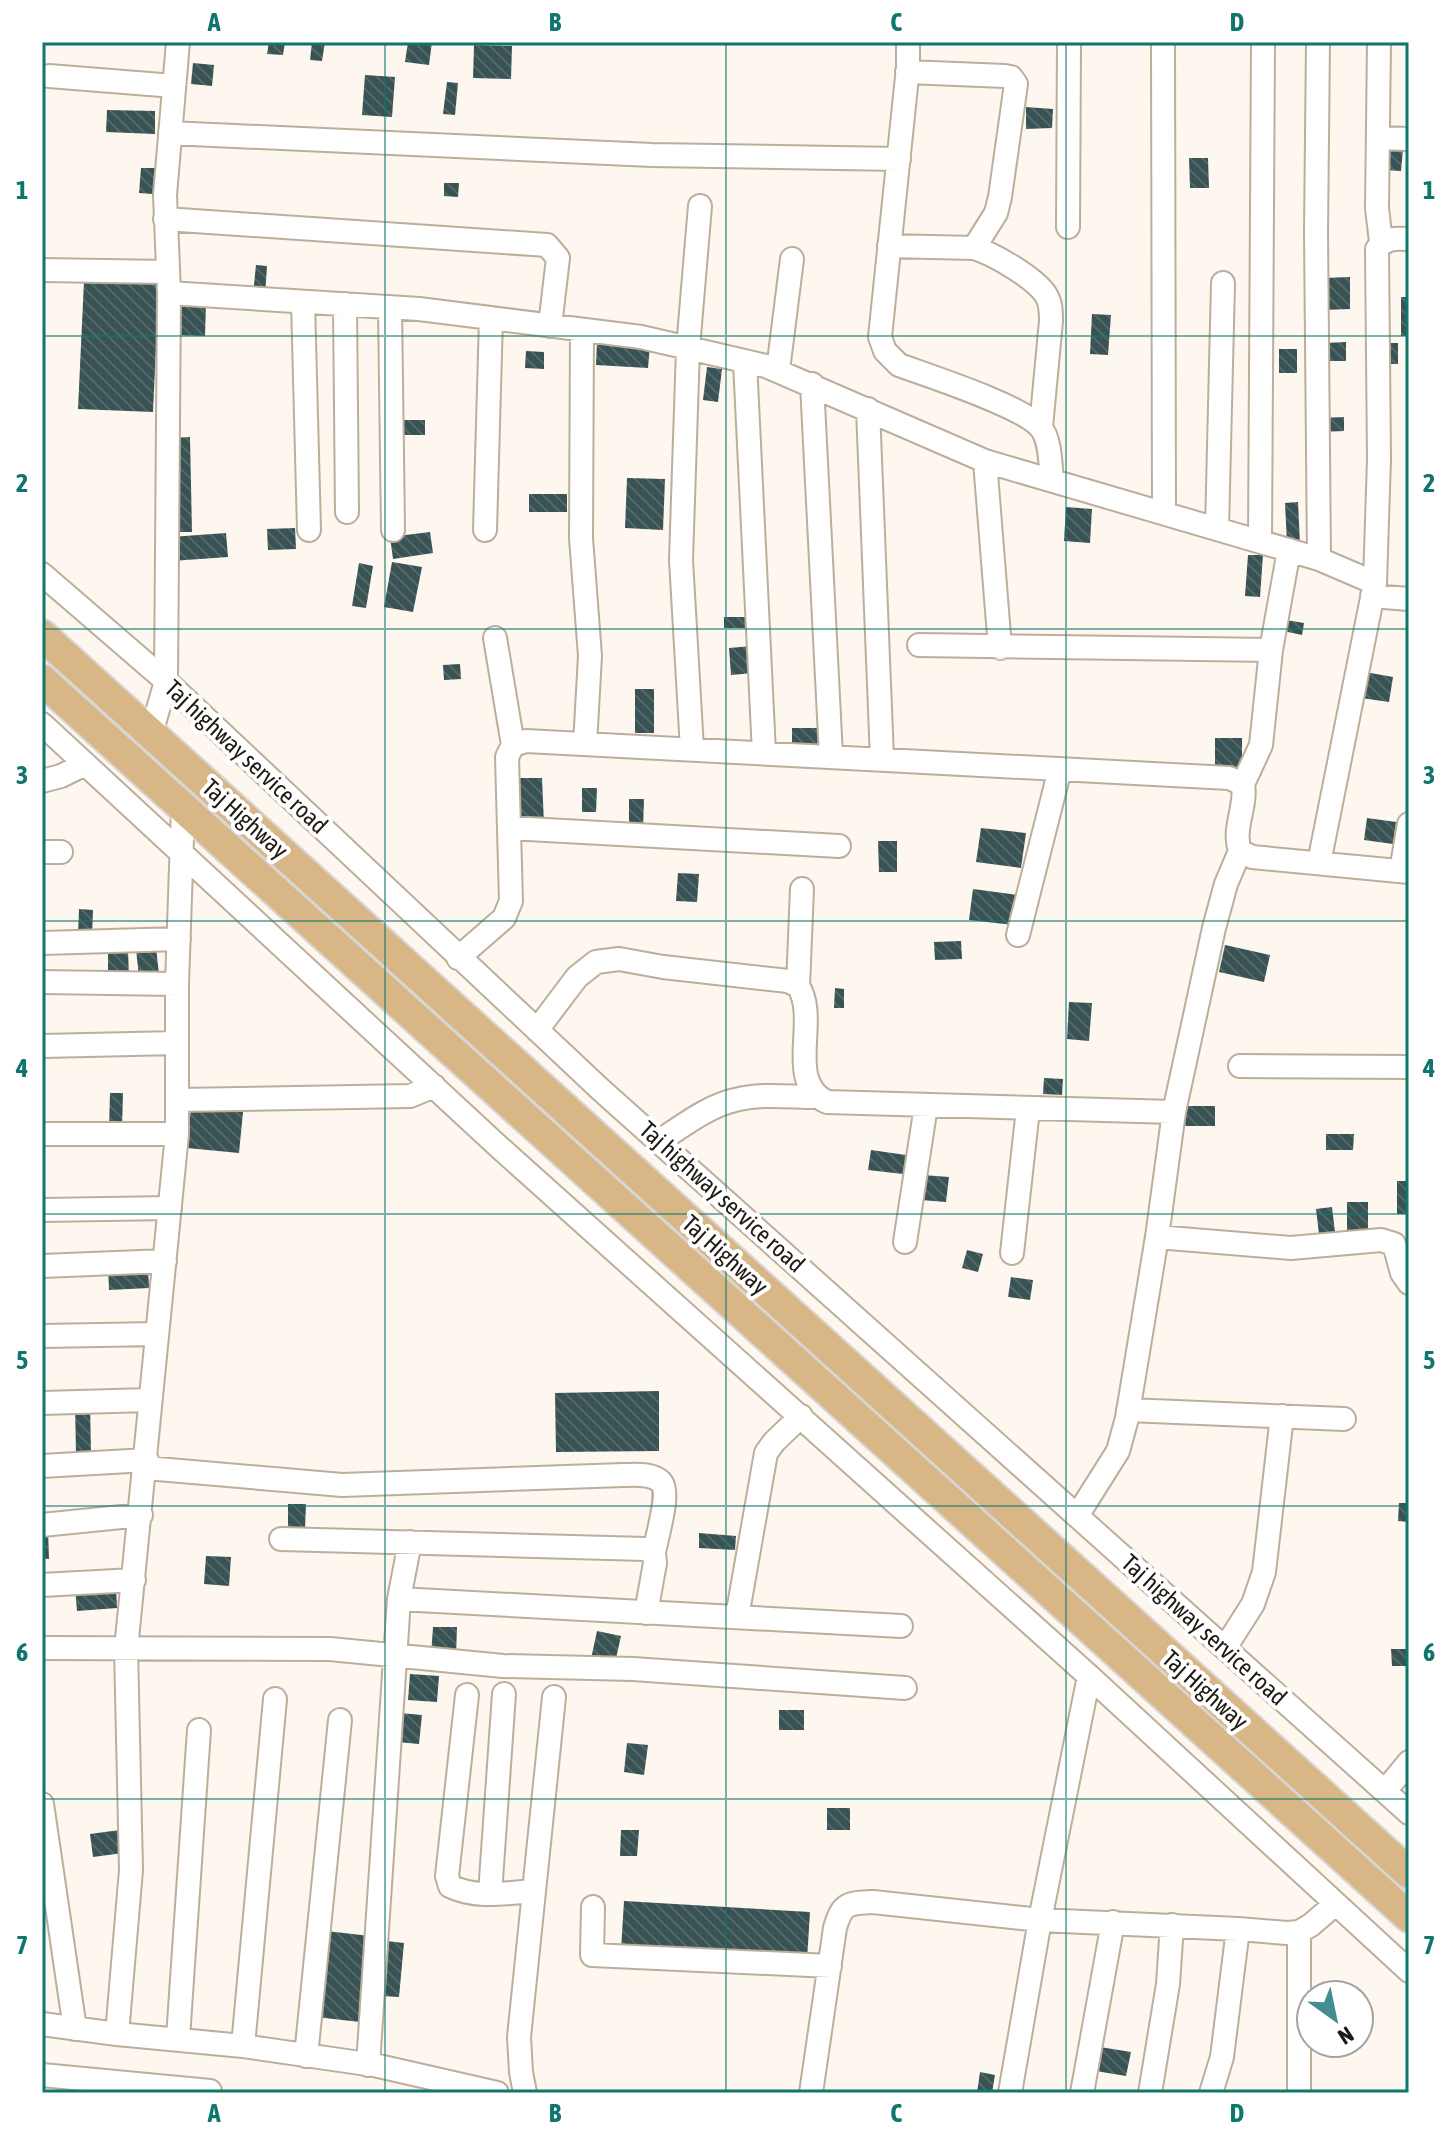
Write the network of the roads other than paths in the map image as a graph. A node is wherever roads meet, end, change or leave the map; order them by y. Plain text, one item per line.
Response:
1 (178, 42) edge
2 (908, 42) edge
3 (1069, 42) edge
4 (1163, 42) edge
5 (1263, 42) edge
6 (1318, 42) edge
7 (1379, 42) edge
8 (907, 72) junction
9 (49, 76) dead end
10 (174, 86) junction
11 (170, 133) junction
12 (1378, 138) junction
13 (1409, 139) edge
14 (899, 159) junction
15 (700, 206) dead end
16 (165, 219) junction
17 (1068, 227) dead end
18 (1409, 239) edge
19 (1381, 242) junction
20 (889, 246) junction
21 (974, 248) junction
22 (792, 259) dead end
23 (42, 270) edge
24 (168, 283) junction
25 (1223, 283) dead end
26 (303, 302) junction
27 (345, 304) junction
28 (390, 307) junction
29 (491, 318) junction
30 (550, 326) junction
31 (582, 330) junction
32 (688, 348) junction
33 (745, 362) junction
34 (778, 370) junction
35 (812, 384) junction
36 (868, 409) junction
37 (1041, 427) junction
38 (985, 461) junction
39 (1052, 480) junction
40 (347, 512) dead end
41 (1164, 512) junction
42 (1217, 529) junction
43 (309, 530) dead end
44 (393, 530) dead end
45 (485, 530) dead end
46 (1260, 541) junction
47 (1289, 550) junction
48 (1319, 559) junction
49 (42, 574) edge
50 (1374, 590) junction
51 (1409, 599) edge
52 (42, 635) edge
53 (495, 638) dead end
54 (919, 645) dead end
55 (1000, 648) junction
56 (1271, 650) junction
57 (42, 680) edge
58 (166, 681) junction
59 (42, 724) edge
60 (151, 734) junction
61 (585, 744) junction
62 (513, 745) junction
63 (692, 749) junction
64 (764, 753) junction
65 (831, 756) junction
66 (882, 759) junction
67 (85, 764) junction
68 (1060, 769) junction
69 (42, 781) edge
70 (1243, 784) junction
71 (183, 809) junction
72 (1409, 824) edge
73 (510, 828) junction
74 (839, 846) dead end
75 (1240, 851) junction
76 (181, 852) junction
77 (1319, 863) junction
78 (1405, 871) edge
79 (802, 889) dead end
80 (1018, 935) dead end
81 (179, 939) junction
82 (42, 943) edge
83 (458, 958) junction
84 (42, 982) edge
85 (177, 984) junction
86 (798, 986) junction
87 (537, 1030) junction
88 (177, 1043) junction
89 (42, 1046) edge
90 (1240, 1066) dead end
91 (1409, 1067) edge
92 (434, 1086) junction
93 (816, 1097) junction
94 (177, 1100) junction
95 (926, 1106) junction
96 (1028, 1109) junction
97 (1174, 1112) junction
98 (42, 1134) edge
99 (177, 1134) junction
100 (659, 1141) junction
101 (170, 1208) junction
102 (42, 1210) edge
103 (1157, 1237) junction
104 (905, 1242) dead end
105 (1012, 1253) dead end
106 (165, 1261) junction
107 (42, 1266) edge
108 (1409, 1283) edge
109 (157, 1334) junction
110 (42, 1336) edge
111 (149, 1400) junction
112 (42, 1403) edge
113 (1128, 1410) junction
114 (801, 1416) junction
115 (1282, 1416) junction
116 (1344, 1419) dead end
117 (146, 1464) junction
118 (42, 1466) edge
119 (141, 1515) junction
120 (1077, 1516) junction
121 (42, 1525) edge
122 (281, 1539) dead end
123 (410, 1542) junction
124 (654, 1553) junction
125 (134, 1580) junction
126 (42, 1585) edge
127 (399, 1599) junction
128 (646, 1613) junction
129 (737, 1617) junction
130 (901, 1626) dead end
131 (42, 1648) edge
132 (1225, 1648) junction
133 (126, 1649) junction
134 (395, 1657) junction
135 (1089, 1676) junction
136 (905, 1688) dead end
137 (504, 1694) dead end
138 (467, 1695) dead end
139 (554, 1697) dead end
140 (275, 1699) dead end
141 (340, 1720) dead end
142 (199, 1730) dead end
143 (1409, 1762) edge
144 (1385, 1791) junction
145 (42, 1804) edge
146 (1409, 1813) edge
147 (1409, 1873) edge
148 (534, 1891) junction
149 (490, 1894) junction
150 (1334, 1905) junction
151 (593, 1907) dead end
152 (1401, 1910) edge
153 (1040, 1920) junction
154 (1113, 1922) junction
155 (1172, 1925) junction
156 (1238, 1929) junction
157 (1299, 1932) junction
158 (1378, 1944) junction
159 (830, 1966) junction
160 (1409, 1971) edge
161 (42, 2024) edge
162 (75, 2029) junction
163 (117, 2034) junction
164 (178, 2038) junction
165 (243, 2046) junction
166 (306, 2056) junction
167 (368, 2065) junction
168 (42, 2075) edge
169 (210, 2091) dead end
170 (497, 2093) edge
171 (525, 2093) edge
172 (811, 2093) edge
173 (1010, 2093) edge
174 (1082, 2093) edge
175 (1150, 2093) edge
176 (1211, 2093) edge
177 (1299, 2093) edge

1 - 10 street
2 - 8 street
3 - 17 street
4 - 41 street
5 - 46 street
6 - 48 street
7 - 12 street
8 - 14 street
8 - 21 street
9 - 10 street
10 - 11 street
11 - 14 street
11 - 16 street
12 - 13 street
12 - 19 street
14 - 20 street
15 - 32 street
16 - 24 street
16 - 30 street
18 - 19 street
19 - 50 street
20 - 21 street
20 - 37 street
21 - 37 street
22 - 34 street
23 - 24 street
24 - 26 street
24 - 58 street
25 - 42 street
26 - 27 street
26 - 43 street
27 - 28 street
27 - 40 street
28 - 29 street
28 - 44 street
29 - 30 street
29 - 45 street
30 - 31 street
31 - 32 street
31 - 61 street
32 - 33 street
32 - 63 street
33 - 34 street
33 - 64 street
34 - 35 street
35 - 36 street
35 - 65 street
36 - 38 street
36 - 66 street
37 - 39 street
38 - 39 street
38 - 55 street
39 - 41 street
41 - 42 street
42 - 46 street
46 - 47 street
47 - 48 street
47 - 56 street
48 - 50 street
49 - 58 street, Taj highway service road
50 - 51 street
50 - 77 street
52 - 60 main road, Taj Highway
53 - 62 street
54 - 55 street
55 - 56 street
56 - 70 street
57 - 71 main road
58 - 60 street
58 - 83 street, Taj highway service road
59 - 67 street
60 - 147 main road, Taj Highway
61 - 62 street
61 - 63 street
62 - 73 street
63 - 64 street
64 - 65 street
65 - 66 street
66 - 68 street
67 - 69 street
67 - 76 street
68 - 70 street
68 - 80 street
70 - 75 street
71 - 76 street
71 - 152 main road
72 - 78 street
73 - 74 street
73 - 83 street
75 - 77 street
75 - 97 street
76 - 81 street
76 - 92 street
77 - 78 street
79 - 86 street
81 - 82 street
81 - 85 street
83 - 87 street, Taj highway service road
84 - 85 street
85 - 88 street
86 - 87 street
86 - 93 street
87 - 100 street, Taj highway service road
88 - 89 street
88 - 94 street
90 - 91 street
92 - 94 street
92 - 114 street
93 - 95 street
93 - 100 street
94 - 99 street
95 - 96 street
95 - 104 street
96 - 97 street
96 - 105 street
97 - 103 street
98 - 99 street
99 - 101 street
100 - 120 street, Taj highway service road
101 - 102 street
101 - 106 street
103 - 108 street
103 - 113 street
106 - 107 street
106 - 109 street
109 - 110 street
109 - 111 street
111 - 112 street
111 - 117 street
113 - 115 street
113 - 120 street
114 - 129 street
114 - 135 street
115 - 116 street
115 - 132 street
117 - 118 street
117 - 119 street
117 - 124 street
119 - 121 street
119 - 125 street
120 - 132 street, Taj highway service road
122 - 123 street
123 - 124 street
123 - 127 street
124 - 128 street
125 - 126 street
125 - 133 street
127 - 128 street
127 - 134 street
128 - 129 street
129 - 130 street
131 - 133 street
132 - 144 street, Taj highway service road
133 - 134 street
133 - 163 street
134 - 136 street
134 - 167 street
135 - 150 street
135 - 153 street
137 - 149 street
138 - 149 street
139 - 148 street
140 - 165 street
141 - 166 street
142 - 164 street
143 - 144 street
144 - 146 street, Taj highway service road
145 - 162 street
148 - 149 street
148 - 171 street
150 - 157 street
150 - 158 street
151 - 159 street
152 - 158 street
153 - 154 street
153 - 159 street
153 - 173 street
154 - 155 street
154 - 174 street
155 - 156 street
155 - 175 street
156 - 157 street
156 - 176 street
157 - 177 street
158 - 160 street
159 - 172 street
161 - 162 street
162 - 163 street
163 - 164 street
164 - 165 street
165 - 166 street
166 - 167 street
167 - 170 street
168 - 169 street

